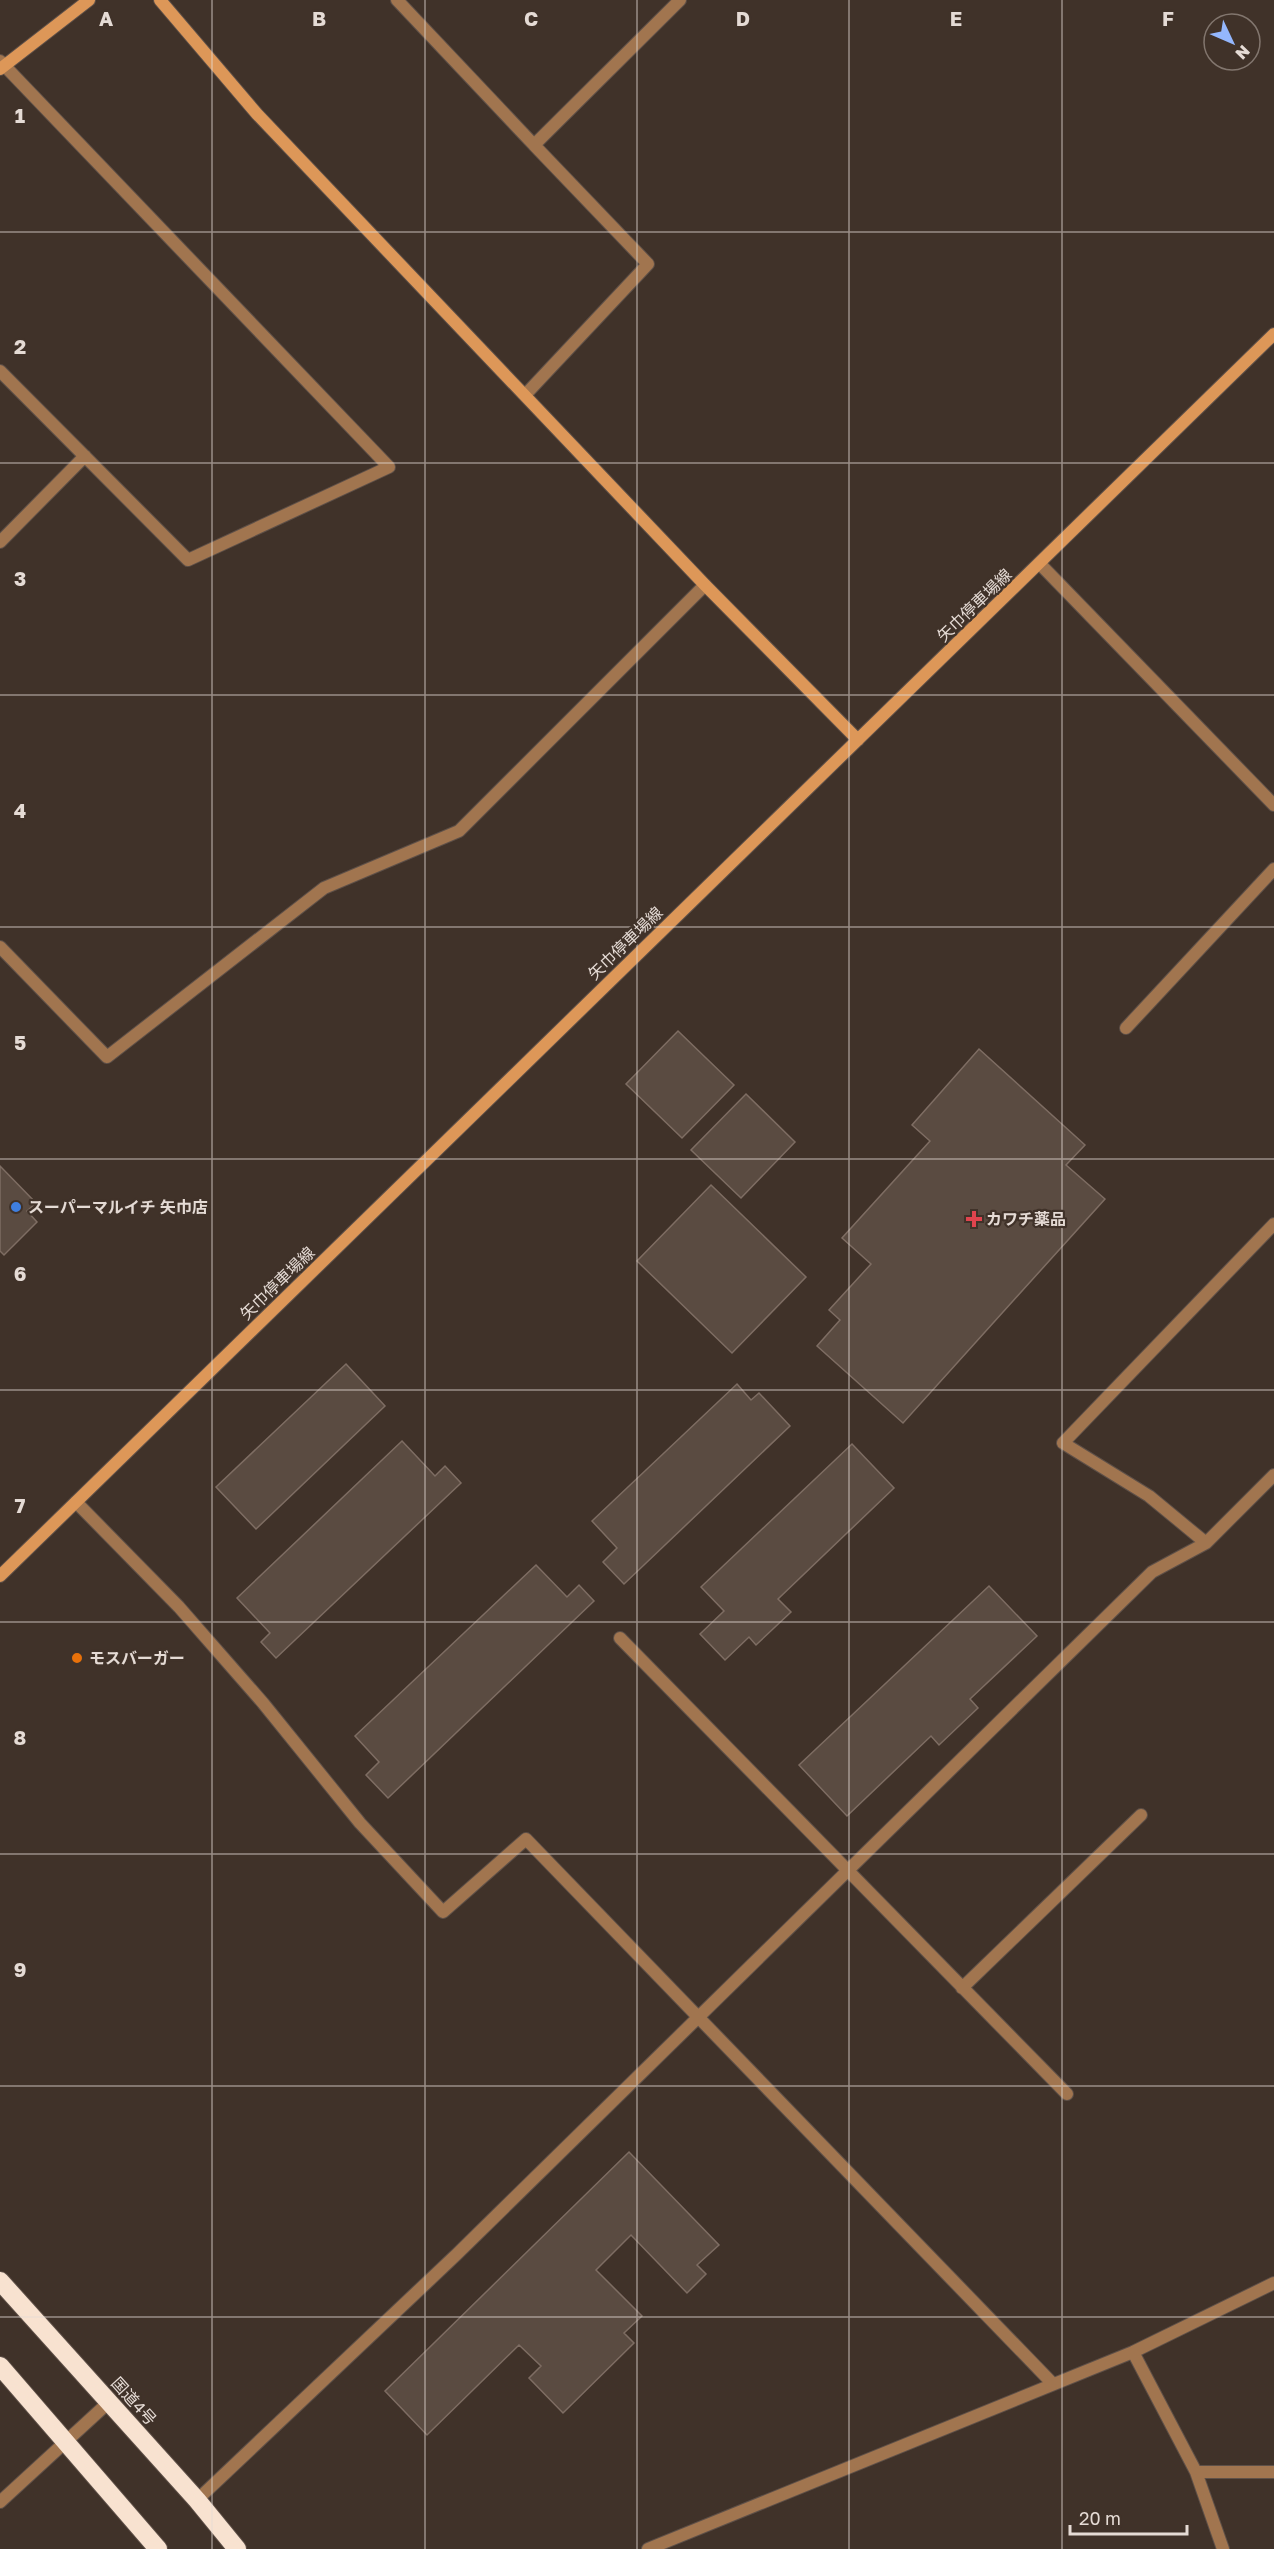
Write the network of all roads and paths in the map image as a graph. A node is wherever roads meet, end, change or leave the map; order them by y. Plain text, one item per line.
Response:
1 (89, 0) edge
2 (160, 0) edge
3 (398, 0) edge
4 (680, 0) edge
5 (1, 65) edge
6 (534, 144) junction
7 (1274, 334) edge
8 (0, 370) edge
9 (526, 394) junction
10 (85, 456) junction
11 (0, 542) edge
12 (1040, 564) junction
13 (705, 585) junction
14 (858, 740) junction
15 (1274, 805) edge
16 (1274, 869) edge
17 (0, 946) edge
18 (1126, 1028) dead end
19 (1274, 1224) edge
20 (1274, 1475) edge
21 (76, 1502) junction
22 (1206, 1543) junction
23 (0, 1576) edge
24 (620, 1638) dead end
25 (1141, 1815) dead end
26 (848, 1870) junction
27 (962, 1988) junction
28 (699, 2017) junction
29 (1067, 2094) dead end
30 (0, 2282) edge
31 (1274, 2283) edge
32 (1133, 2352) junction
33 (0, 2366) edge
34 (1053, 2384) junction
35 (109, 2402) junction
36 (66, 2442) junction
37 (1196, 2472) junction
38 (1274, 2472) edge
39 (197, 2500) junction
40 (0, 2502) edge
41 (158, 2549) edge
42 (237, 2549) edge
43 (648, 2549) edge
44 (1223, 2549) edge

1 - 5 main road
2 - 9 main road
3 - 6 street
4 - 6 street
5 - 10 street
6 - 9 street
7 - 12 main road, 矢巾停車場線
8 - 10 street
9 - 13 main road
10 - 11 street
12 - 14 main road, 矢巾停車場線
12 - 15 street
13 - 14 main road
13 - 17 street
14 - 21 main road, 矢巾停車場線
16 - 18 street
19 - 22 street
20 - 22 street
21 - 23 main road, 矢巾停車場線
21 - 28 street
22 - 26 street
24 - 26 street
25 - 27 street
26 - 27 street
26 - 28 street
27 - 29 street
28 - 34 street
28 - 39 street
30 - 35 highway, 国道4号
31 - 32 street
32 - 34 street
32 - 37 street
33 - 36 highway
34 - 43 street
35 - 36 street
35 - 39 highway, 国道4号
36 - 40 street
36 - 41 highway
37 - 38 street
37 - 44 street
39 - 42 highway, 国道4号

